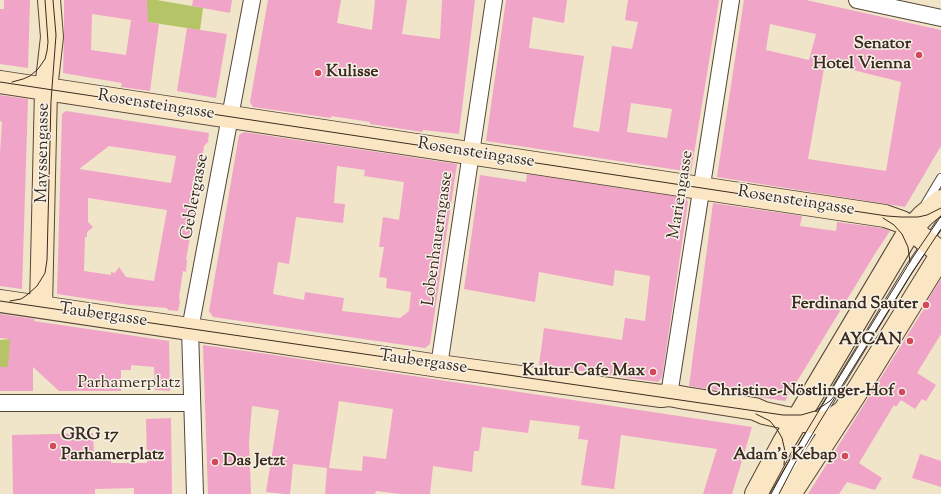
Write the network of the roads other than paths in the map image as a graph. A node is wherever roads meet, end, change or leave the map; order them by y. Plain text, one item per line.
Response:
1 (49, 0) edge
2 (252, 0) edge
3 (494, 0) edge
4 (731, 0) edge
5 (857, 0) edge
6 (941, 18) edge
7 (0, 82) edge
8 (46, 89) junction
9 (230, 117) junction
10 (471, 153) junction
11 (941, 178) edge
12 (702, 188) junction
13 (941, 201) edge
14 (941, 222) edge
15 (930, 245) edge
16 (0, 301) edge
17 (41, 307) junction
18 (190, 329) junction
19 (439, 366) junction
20 (669, 396) junction
21 (0, 403) edge
22 (192, 403) junction
23 (843, 412) junction
24 (807, 421) junction
25 (195, 494) edge
26 (756, 494) edge
27 (775, 494) edge
28 (790, 494) edge

1 - 8 street, Mayssengasse
2 - 9 street, Geblergasse
3 - 10 street, Lobenhauerngasse
4 - 12 street, Mariengasse
5 - 6 street
7 - 8 street, Rosensteingasse
8 - 9 street, Rosensteingasse
8 - 17 street, Mayssengasse
9 - 10 street, Rosensteingasse
9 - 18 street, Geblergasse
10 - 12 street, Rosensteingasse
10 - 19 street, Lobenhauerngasse
11 - 15 lane
12 - 15 street, Rosensteingasse
12 - 20 street, Mariengasse
13 - 15 street
14 - 15 lane
15 - 23 street
15 - 24 street
16 - 17 street, Taubergasse
17 - 18 street, Taubergasse
18 - 19 street, Taubergasse
18 - 22 street, Geblergasse
19 - 20 street, Taubergasse
20 - 24 street, Taubergasse
21 - 22 street, Parhamerplatz
22 - 25 street, Parhamerplatz
23 - 24 street, Taubergasse
23 - 28 street
24 - 26 street
24 - 27 lane

